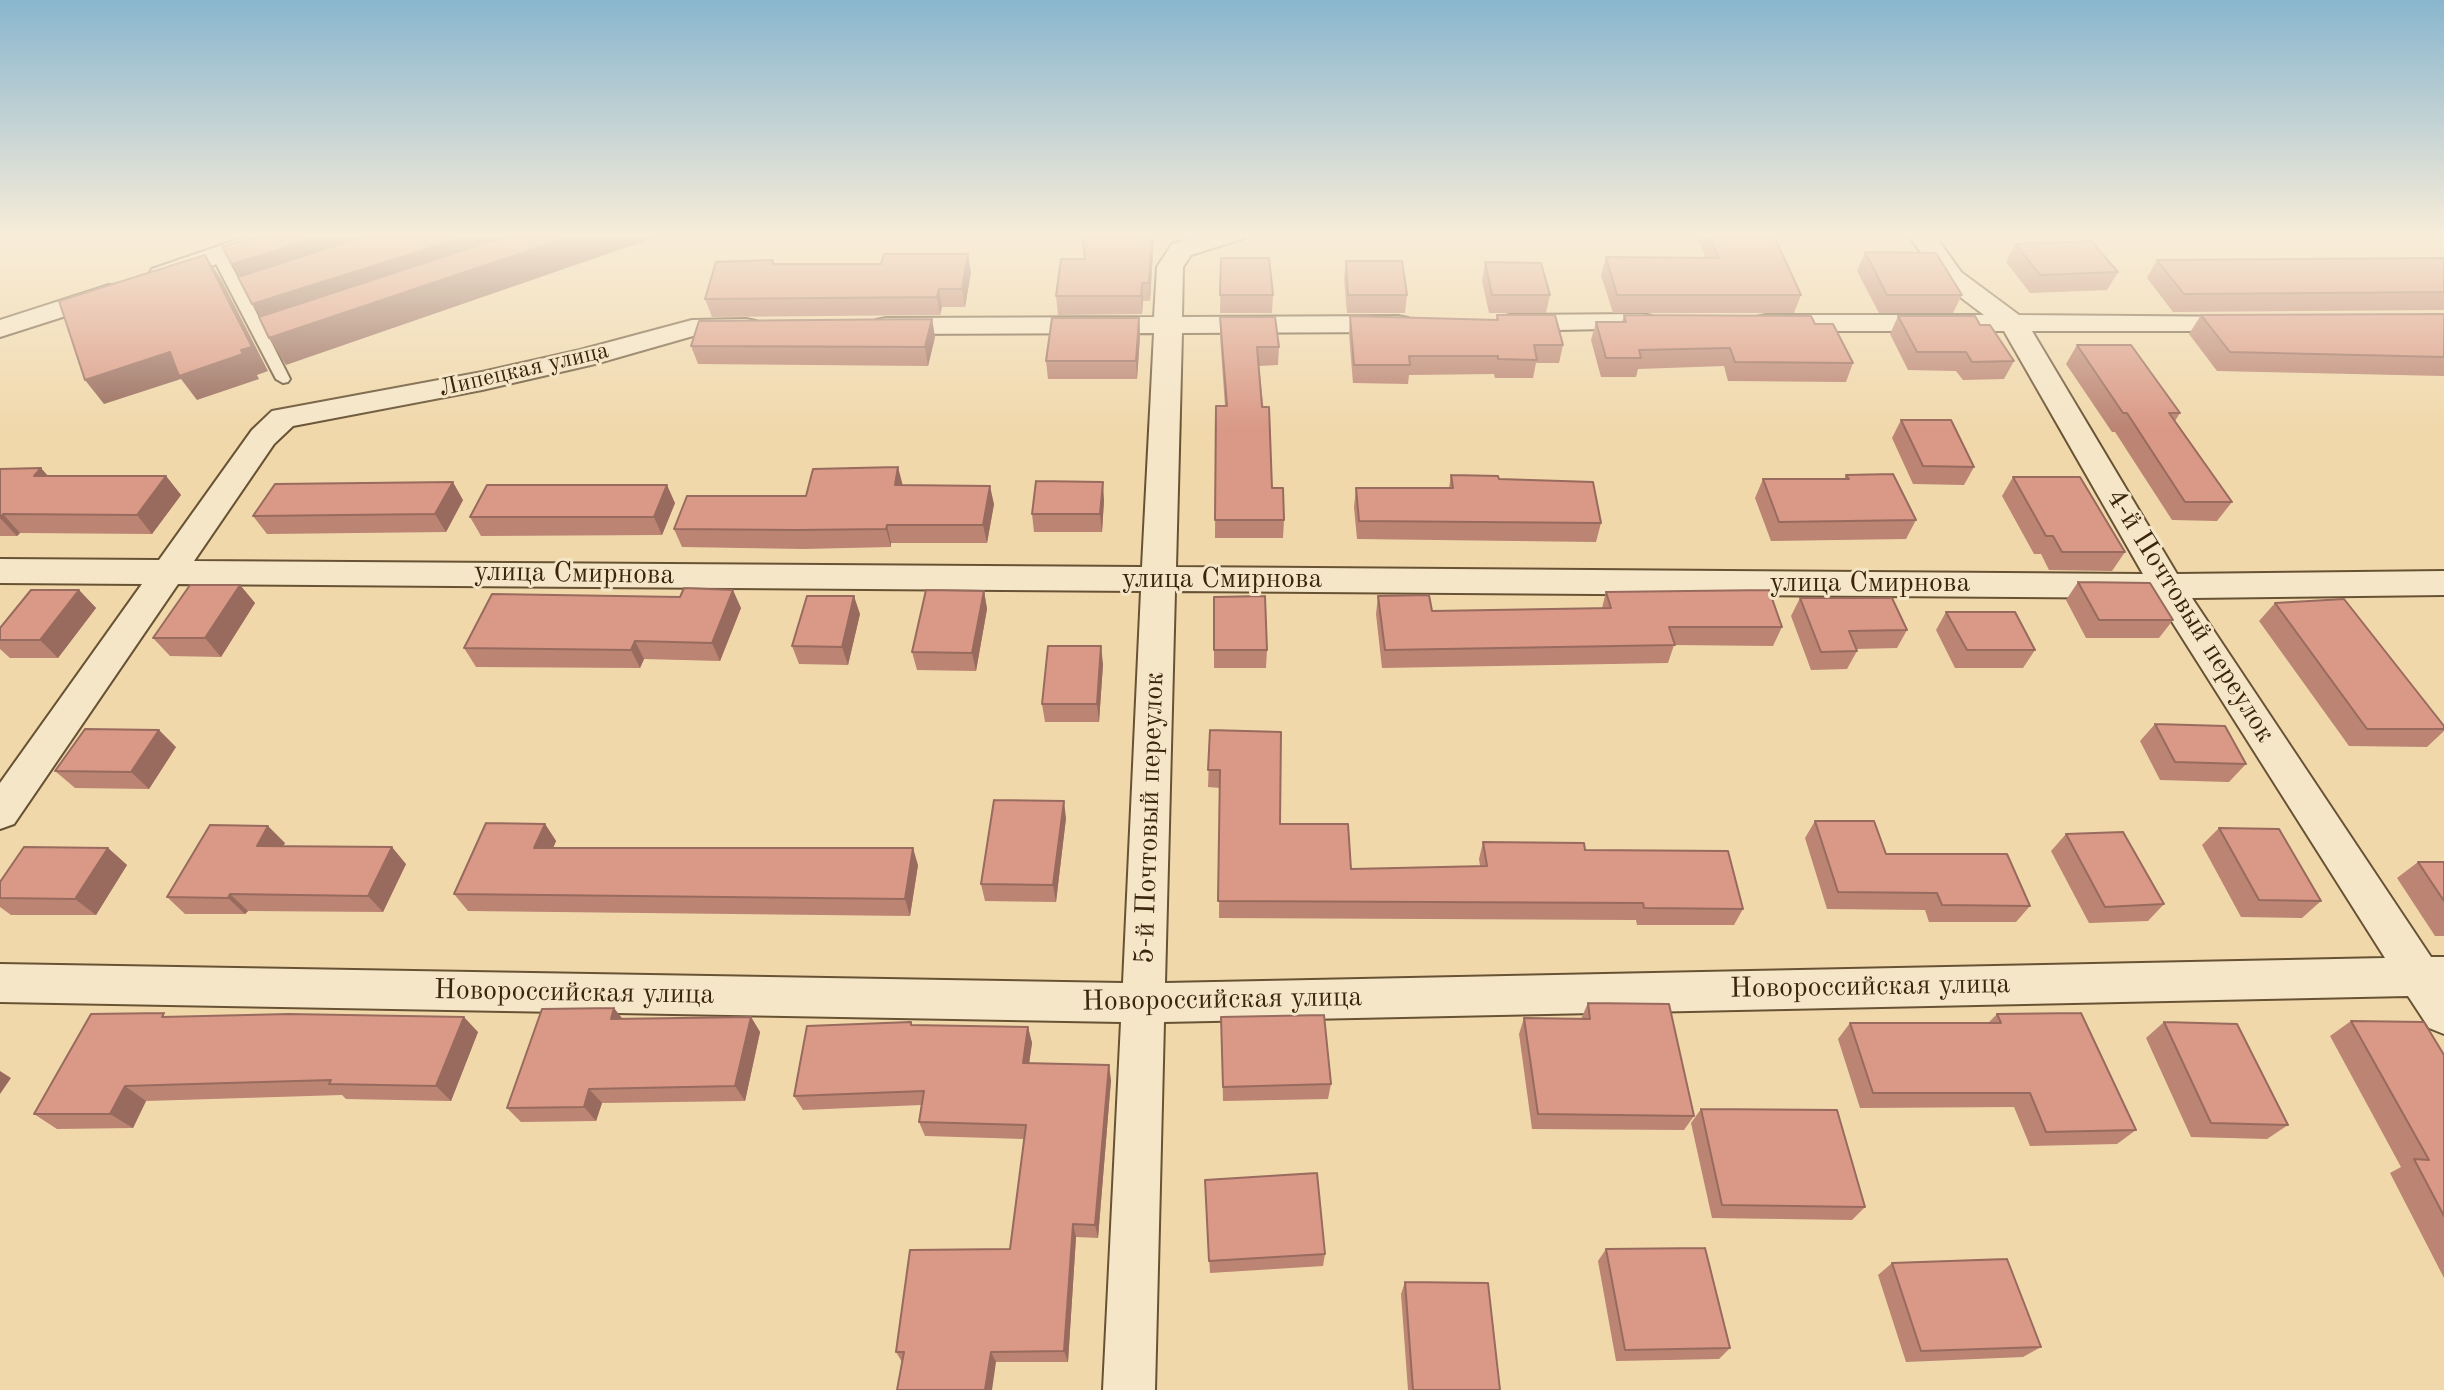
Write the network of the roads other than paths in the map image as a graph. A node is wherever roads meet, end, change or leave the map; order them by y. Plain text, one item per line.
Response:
1 (90, 299) edge
2 (247, 299) edge
3 (1169, 299) edge
4 (1980, 299) edge
5 (243, 300) joint
6 (1673, 322) edge
7 (1422, 323) edge
8 (1485, 323) edge
9 (1735, 323) edge
10 (2269, 323) edge
11 (2014, 324) junction
12 (776, 326) edge
13 (855, 326) edge
14 (1169, 326) junction
15 (0, 329) edge
16 (278, 336) edge
17 (262, 341) junction
18 (283, 379) dead end
19 (170, 570) junction
20 (0, 571) edge
21 (1159, 580) junction
22 (2444, 583) edge
23 (2167, 586) junction
24 (0, 813) edge
25 (2433, 976) edge
26 (0, 983) edge
27 (1142, 1003) junction
28 (2444, 1014) edge
29 (1129, 1390) edge

1 - 15 street
2 - 5 lane
3 - 14 street, 5-й Почтовый переулок
4 - 11 street, 4-й Почтовый переулок
5 - 17 lane
6 - 8 street
7 - 14 street
9 - 11 street
10 - 11 street
11 - 23 street, 4-й Почтовый переулок
12 - 19 street, Липецкая улица
13 - 14 street
14 - 21 street, 5-й Почтовый переулок
16 - 17 lane
17 - 18 lane
19 - 20 street, улица Смирнова
19 - 21 street, улица Смирнова
19 - 24 street
21 - 23 street, улица Смирнова
21 - 27 street, 5-й Почтовый переулок
22 - 23 street, улица Смирнова
23 - 25 street, 4-й Почтовый переулок
25 - 27 street, Новороссийская улица
25 - 28 street, 4-й Почтовый переулок
26 - 27 street, Новороссийская улица
27 - 29 street, 5-й Почтовый переулок

